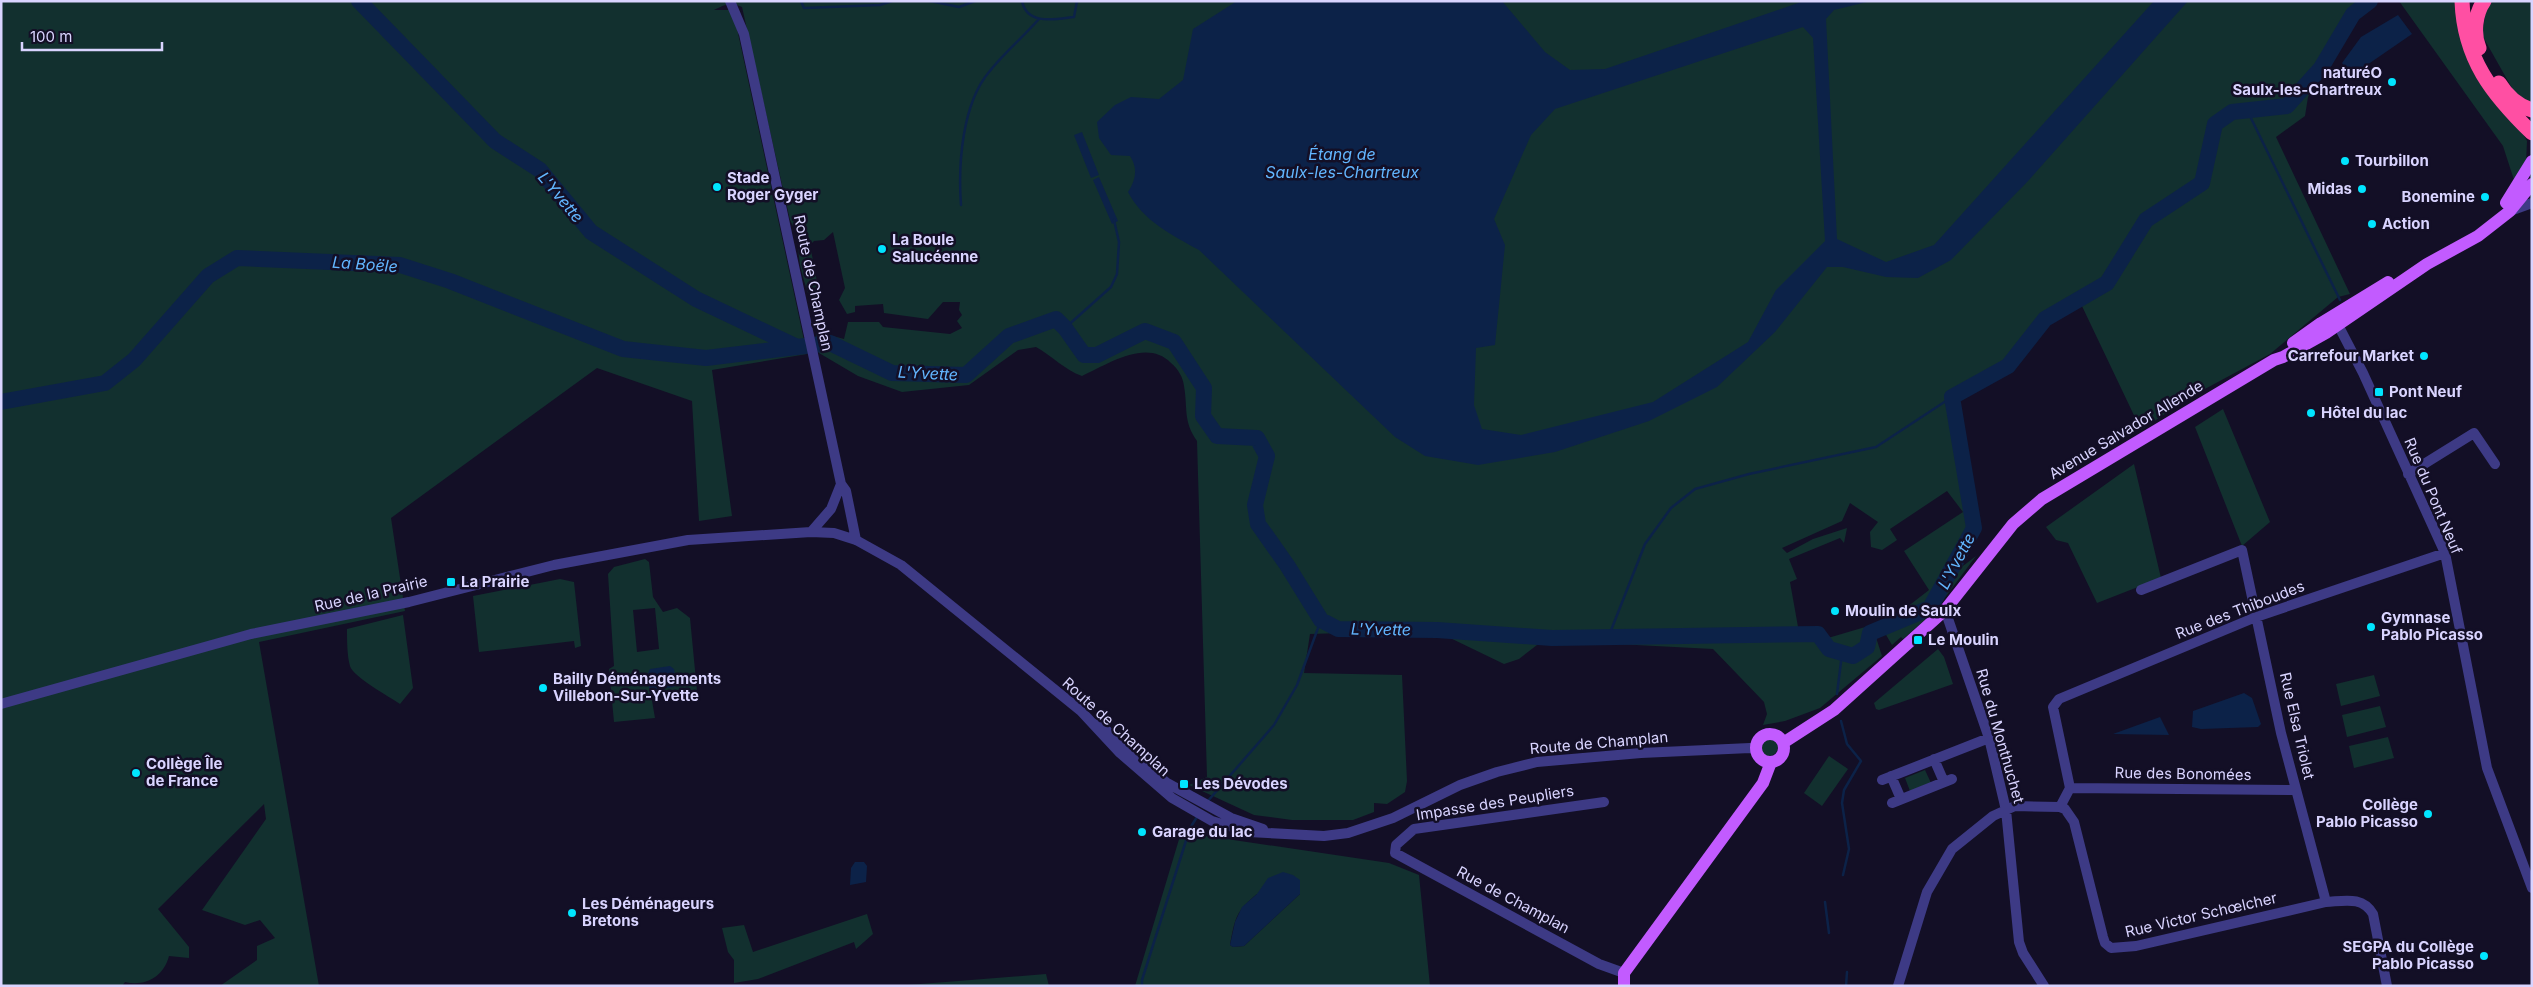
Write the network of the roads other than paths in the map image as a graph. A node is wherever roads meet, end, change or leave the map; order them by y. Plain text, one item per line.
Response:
1 (730, 1) edge
2 (2462, 1) edge
3 (2484, 1) edge
4 (2532, 110) edge
5 (2532, 133) edge
6 (2532, 142) edge
7 (2532, 161) edge
8 (2532, 184) edge
9 (2532, 203) edge
10 (2510, 211) junction
11 (2336, 320) junction
12 (2495, 464) dead end
13 (2408, 474) junction
14 (841, 484) junction
15 (811, 532) junction
16 (856, 540) junction
17 (2444, 553) junction
18 (2141, 590) dead end
19 (1945, 610) junction
20 (2256, 617) junction
21 (1, 704) edge
22 (1989, 738) junction
23 (1783, 742) junction
24 (1756, 750) junction
25 (1934, 758) junction
26 (1771, 762) junction
27 (2070, 788) junction
28 (2296, 790) junction
29 (1604, 802) dead end
30 (2060, 807) junction
31 (2006, 810) junction
32 (1396, 845) joint
33 (2532, 888) edge
34 (2326, 902) junction
35 (1624, 979) edge
36 (1898, 986) edge
37 (2044, 986) edge
38 (2387, 986) edge

1 - 14 street, Route de Champlan
2 - 5 highway
3 - 4 highway
5 - 6 main road
7 - 11 main road
8 - 10 main road
9 - 10 street, Avenue Salvador Allende
10 - 11 main road, Avenue Salvador Allende
11 - 13 street, Rue du Pont Neuf
11 - 19 main road, Avenue Salvador Allende
12 - 13 street
13 - 17 street, Rue du Pont Neuf
14 - 15 street
14 - 16 street, Route de Champlan
15 - 16 street, Route de Champlan
15 - 21 street, Rue de la Prairie
16 - 24 street, Route de Champlan
17 - 20 street, Rue des Thiboudes
17 - 33 street, Rue du Pont Neuf
18 - 20 street, Rue Elsa Triolet
19 - 22 street, Rue du Monthuchet
19 - 23 main road, Avenue Salvador Allende
20 - 27 street, Rue des Thiboudes
20 - 28 street, Rue Elsa Triolet
22 - 25 street
22 - 31 street, Rue du Monthuchet
23 - 24 main road
23 - 26 main road
24 - 26 main road
25 - 25 street
26 - 35 main road
27 - 28 street, Rue des Bonomées
27 - 30 street
28 - 34 street, Rue Elsa Triolet
29 - 32 street, Impasse des Peupliers
30 - 31 street
30 - 34 street, Rue Victor Schœlcher
31 - 36 street
31 - 37 street, Rue du Monthuchet
32 - 35 street, Rue de Champlan
34 - 38 street

